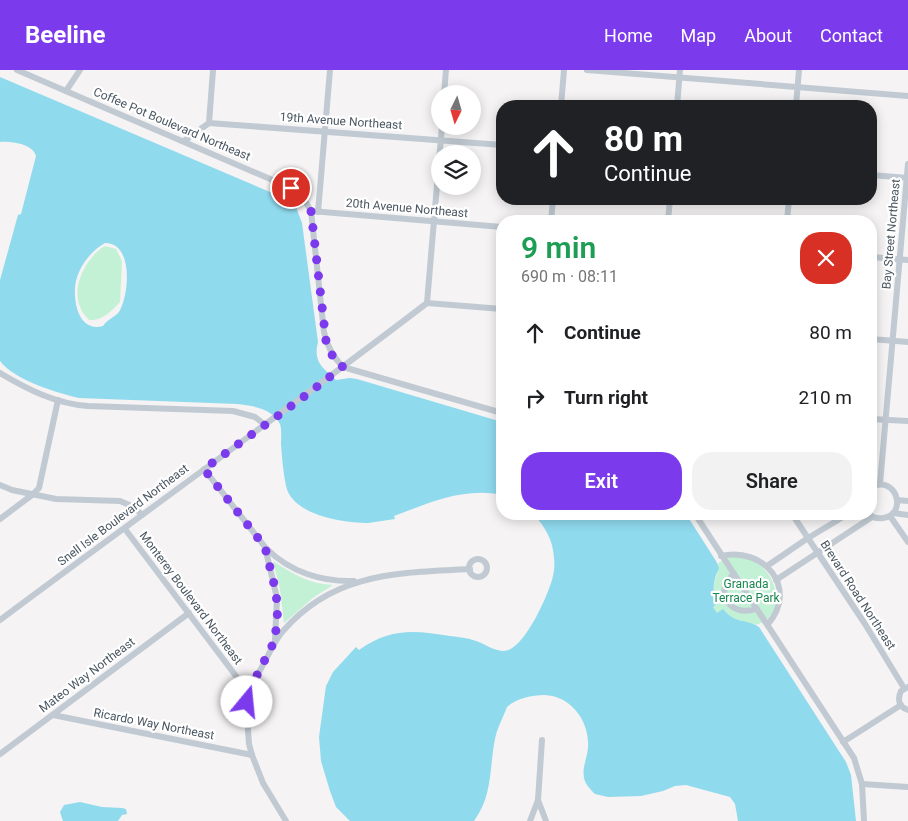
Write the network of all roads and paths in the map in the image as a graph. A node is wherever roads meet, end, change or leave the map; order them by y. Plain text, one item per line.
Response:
1 (17, 70) edge
2 (80, 70) edge
3 (213, 70) edge
4 (330, 70) edge
5 (446, 70) edge
6 (564, 70) edge
7 (587, 70) edge
8 (680, 70) edge
9 (799, 70) edge
10 (680, 78) junction
11 (445, 85) edge
12 (798, 87) junction
13 (66, 91) junction
14 (908, 96) edge
15 (561, 100) edge
16 (678, 100) edge
17 (797, 100) edge
18 (209, 123) junction
19 (325, 131) junction
20 (441, 135) edge
21 (441, 139) junction
22 (184, 141) junction
23 (496, 144) edge
24 (908, 164) edge
25 (877, 176) edge
26 (907, 178) edge
27 (311, 211) junction
28 (318, 212) junction
29 (434, 222) junction
30 (496, 227) edge
31 (877, 258) edge
32 (900, 260) junction
33 (908, 260) edge
34 (427, 303) junction
35 (496, 309) edge
36 (877, 340) edge
37 (894, 341) junction
38 (908, 342) edge
39 (343, 366) junction
40 (0, 373) edge
41 (58, 400) junction
42 (496, 411) edge
43 (877, 419) edge
44 (887, 420) junction
45 (908, 421) edge
46 (264, 424) junction
47 (204, 469) junction
48 (880, 484) junction
49 (0, 485) edge
50 (877, 485) edge
51 (32, 495) junction
52 (897, 500) junction
53 (908, 501) edge
54 (891, 514) junction
55 (142, 515) junction
56 (908, 515) edge
57 (877, 518) edge
58 (0, 519) edge
59 (699, 520) edge
60 (796, 520) edge
61 (838, 520) edge
62 (864, 520) edge
63 (125, 528) junction
64 (808, 538) junction
65 (908, 542) edge
66 (265, 547) junction
67 (818, 552) junction
68 (722, 556) junction
69 (767, 566) junction
70 (470, 570) dead end
71 (734, 574) junction
72 (776, 580) junction
73 (360, 581) junction
74 (756, 609) junction
75 (188, 614) junction
76 (0, 619) edge
77 (768, 624) junction
78 (275, 640) junction
79 (245, 688) junction
80 (906, 688) edge
81 (901, 706) junction
82 (908, 710) edge
83 (52, 715) junction
84 (542, 740) dead end
85 (844, 742) junction
86 (0, 754) edge
87 (252, 755) junction
88 (862, 784) junction
89 (908, 787) edge
90 (538, 800) junction
91 (286, 821) edge
92 (530, 821) edge
93 (546, 821) edge
94 (864, 821) edge

1 - 13 street, Coffee Pot Boulevard Northeast
2 - 13 street
3 - 18 street
4 - 19 street
5 - 11 street
6 - 15 street
7 - 10 street
8 - 10 street
9 - 12 street
10 - 12 street
10 - 16 street
12 - 14 street
12 - 17 street
13 - 22 street, Coffee Pot Boulevard Northeast
18 - 19 street, 19th Avenue Northeast
18 - 22 street
19 - 21 street, 19th Avenue Northeast
19 - 28 street
20 - 21 street
21 - 23 street, 19th Avenue Northeast
21 - 29 street
22 - 27 street, Coffee Pot Boulevard Northeast
24 - 26 street, Bay Street Northeast
25 - 26 street
26 - 32 street, Bay Street Northeast
27 - 28 street, 20th Avenue Northeast
27 - 39 street
28 - 29 street, 20th Avenue Northeast
29 - 30 street, 20th Avenue Northeast
29 - 34 street
31 - 32 street
32 - 33 street
32 - 37 street, Bay Street Northeast
34 - 35 street
34 - 39 street, Snell Isle Boulevard Northeast
36 - 37 street
37 - 38 street
37 - 44 street, Bay Street Northeast
39 - 42 street
39 - 46 street, Snell Isle Boulevard Northeast
40 - 41 street
41 - 46 street
41 - 51 street
43 - 44 street
44 - 45 street
44 - 48 street, Bay Street Northeast
46 - 47 street, Snell Isle Boulevard Northeast
47 - 55 street, Snell Isle Boulevard Northeast
47 - 66 street
48 - 50 street
48 - 52 street
49 - 51 street
51 - 55 street
51 - 58 street
52 - 53 street
52 - 54 street
54 - 56 street
54 - 57 street
54 - 65 street
55 - 63 street, Snell Isle Boulevard Northeast
59 - 68 street
60 - 64 street, Brevard Road Northeast
61 - 64 street
62 - 67 street
63 - 75 street, Monterey Boulevard Northeast
63 - 76 street, Snell Isle Boulevard Northeast
64 - 67 street, Brevard Road Northeast
64 - 69 street
66 - 73 street
66 - 78 street
67 - 72 street
67 - 80 street, Brevard Road Northeast
68 - 69 street
68 - 71 street
69 - 72 street
70 - 73 street
71 - 74 street
71 - 74 street
72 - 77 street
73 - 78 street
74 - 77 street
75 - 79 street, Monterey Boulevard Northeast
75 - 83 street, Mateo Way Northeast
77 - 85 street
78 - 79 street
79 - 87 street
80 - 81 street
81 - 82 street
81 - 85 street
83 - 86 street, Mateo Way Northeast
83 - 87 street, Ricardo Way Northeast
84 - 90 street
85 - 88 street
87 - 91 street
88 - 89 street
88 - 94 street
90 - 92 street
90 - 93 street

